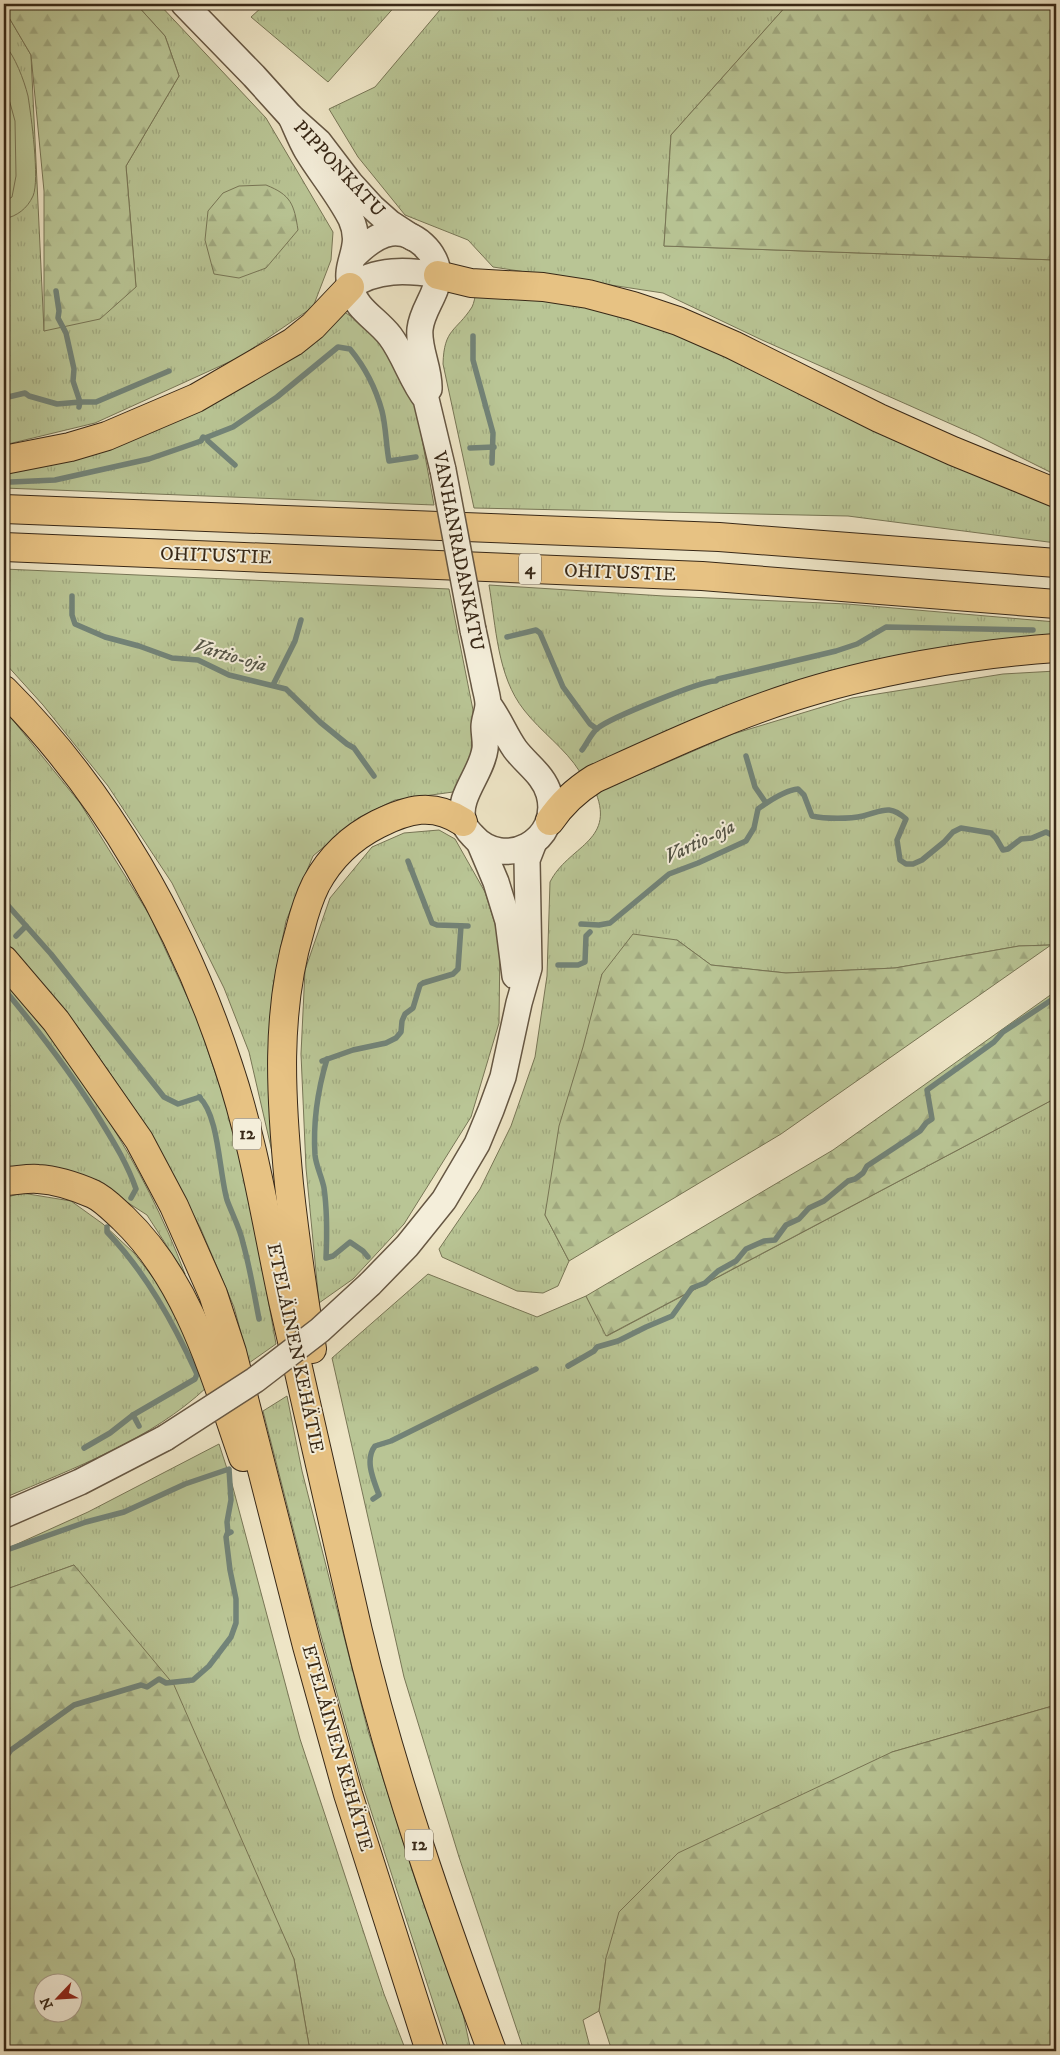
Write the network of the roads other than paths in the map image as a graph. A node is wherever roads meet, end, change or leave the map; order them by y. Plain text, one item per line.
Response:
1 (184, 4) edge
2 (291, 117) junction
3 (413, 238) junction
4 (353, 257) junction
5 (438, 275) junction
6 (350, 288) junction
7 (426, 399) junction
8 (4, 460) edge
9 (1056, 493) edge
10 (4, 509) edge
11 (4, 547) edge
12 (1056, 563) edge
13 (1056, 604) edge
14 (1056, 648) edge
15 (4, 690) edge
16 (488, 704) junction
17 (463, 822) junction
18 (542, 832) junction
19 (480, 844) junction
20 (4, 960) edge
21 (519, 1003) junction
22 (4, 1182) edge
23 (4, 1516) edge
24 (358, 1634) junction
25 (307, 1646) junction
26 (430, 2051) edge
27 (492, 2051) edge

1 - 2 street, PIPPONKATU
2 - 3 street, PIPPONKATU
2 - 4 street, PIPPONKATU
3 - 4 street
3 - 5 street
4 - 6 street
5 - 6 street
5 - 7 street, VANHANRADANKATU
5 - 9 highway
6 - 7 street, VANHANRADANKATU
6 - 8 highway
7 - 16 street, VANHANRADANKATU, bridge
10 - 12 highway, OHITUSTIE / 4
11 - 13 highway, OHITUSTIE / 4
14 - 18 highway
15 - 24 highway, ETELÄINEN KEHÄTIE / 12
16 - 17 street, VANHANRADANKATU
16 - 18 street, VANHANRADANKATU
17 - 19 street, VANHANRADANKATU
17 - 24 highway
18 - 19 street
18 - 21 street, VANHANRADANKATU
19 - 21 street, VANHANRADANKATU
20 - 25 highway, ETELÄINEN KEHÄTIE
21 - 23 street, VANHANRADANKATU, bridge
22 - 25 highway
24 - 27 highway, ETELÄINEN KEHÄTIE / 12
25 - 26 highway, ETELÄINEN KEHÄTIE

